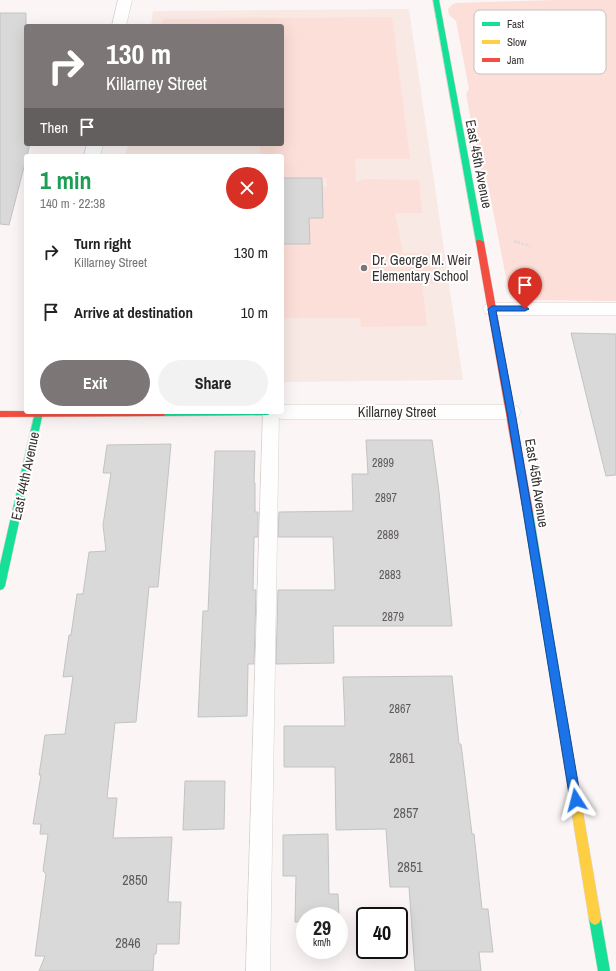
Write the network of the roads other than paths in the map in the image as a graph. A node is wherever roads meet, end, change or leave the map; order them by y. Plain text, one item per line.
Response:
1 (125, 0) edge
2 (436, 0) edge
3 (119, 24) edge
4 (492, 309) junction
5 (616, 309) edge
6 (284, 412) edge
7 (511, 412) junction
8 (24, 413) edge
9 (0, 414) edge
10 (38, 414) edge
11 (270, 414) edge
12 (0, 586) edge
13 (258, 971) edge
14 (604, 971) edge

1 - 3 street
2 - 4 street, East 45th Avenue
4 - 5 street
4 - 7 street, East 45th Avenue
6 - 7 street, Killarney Street
7 - 14 street, East 45th Avenue
8 - 9 street
10 - 12 street, East 44th Avenue
11 - 13 lane

